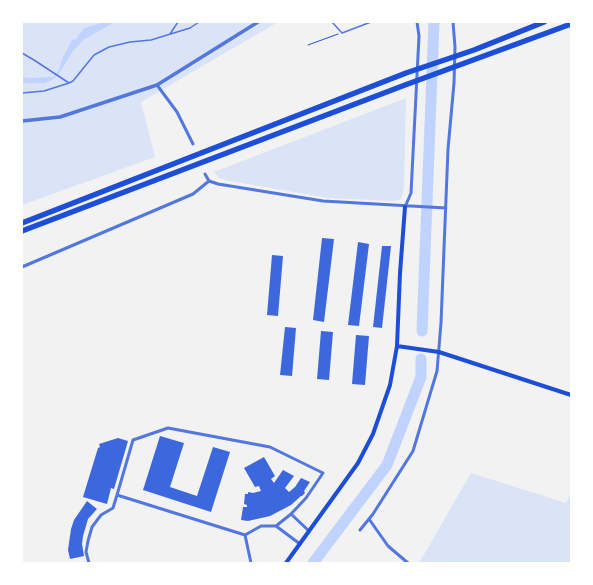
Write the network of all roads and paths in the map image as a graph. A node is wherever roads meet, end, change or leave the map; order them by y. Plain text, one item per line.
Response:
1 (178, 22) edge
2 (199, 22) edge
3 (258, 22) edge
4 (332, 22) edge
5 (371, 22) edge
6 (417, 22) edge
7 (453, 22) edge
8 (544, 22) edge
9 (571, 24) edge
10 (342, 33) junction
11 (170, 34) junction
12 (308, 46) dead end
13 (22, 53) edge
14 (69, 83) junction
15 (157, 85) junction
16 (22, 93) edge
17 (22, 121) edge
18 (193, 144) dead end
19 (205, 174) dead end
20 (209, 181) junction
21 (405, 207) junction
22 (446, 208) junction
23 (22, 223) edge
24 (22, 231) edge
25 (22, 267) edge
26 (397, 346) junction
27 (439, 352) junction
28 (571, 395) edge
29 (117, 495) junction
30 (291, 514) junction
31 (369, 519) junction
32 (276, 526) junction
33 (360, 530) dead end
34 (309, 531) junction
35 (245, 535) junction
36 (300, 544) junction
37 (89, 563) edge
38 (251, 563) edge
39 (286, 563) edge
40 (408, 563) edge

1 - 11 lane
2 - 11 lane
3 - 15 street
4 - 10 lane
5 - 10 lane
6 - 21 street
7 - 22 street
8 - 23 highway
9 - 24 highway
10 - 12 path
11 - 14 lane
13 - 14 lane
14 - 16 lane
15 - 17 street
15 - 18 street
19 - 20 street
20 - 21 street
20 - 25 street
21 - 22 street
21 - 26 main road
22 - 27 street
26 - 27 main road
26 - 34 main road
27 - 28 main road
27 - 31 street
29 - 30 street
29 - 35 street
29 - 37 street
30 - 32 street
30 - 34 street
31 - 33 street
31 - 40 street
32 - 35 street
32 - 36 street
34 - 36 main road
35 - 38 street
36 - 39 main road

